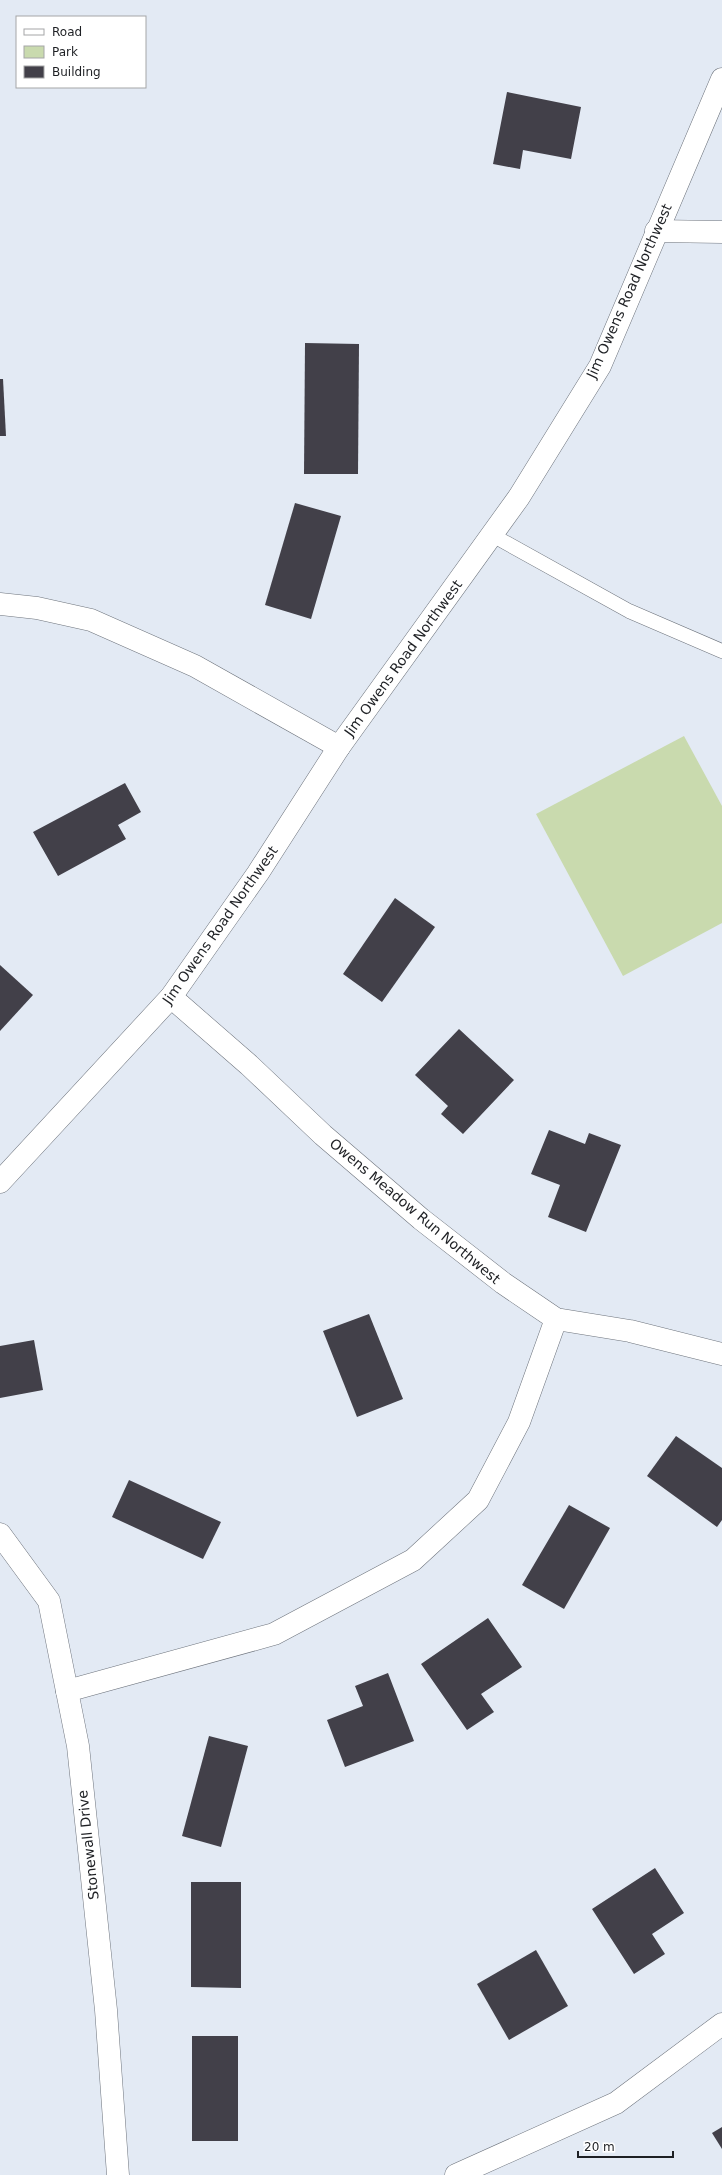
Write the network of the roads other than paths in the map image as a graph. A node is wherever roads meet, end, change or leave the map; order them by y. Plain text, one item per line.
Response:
1 (722, 79) edge
2 (656, 231) junction
3 (722, 232) edge
4 (492, 535) junction
5 (0, 604) edge
6 (722, 651) edge
7 (339, 747) junction
8 (171, 997) junction
9 (0, 1182) edge
10 (556, 1318) junction
11 (722, 1354) edge
12 (0, 1534) edge
13 (67, 1691) junction
14 (722, 2024) edge
15 (470, 2172) edge
16 (118, 2175) edge

1 - 2 street, Jim Owens Road Northwest
2 - 3 street
2 - 4 street, Jim Owens Road Northwest
4 - 6 lane
4 - 7 street, Jim Owens Road Northwest
5 - 7 street
7 - 8 street, Jim Owens Road Northwest
8 - 9 street, Jim Owens Road Northwest
8 - 10 street, Owens Meadow Run Northwest
10 - 11 street, Owens Meadow Run Northwest
10 - 13 street
12 - 13 street, Stonewall Drive
13 - 16 street, Stonewall Drive
14 - 15 street

